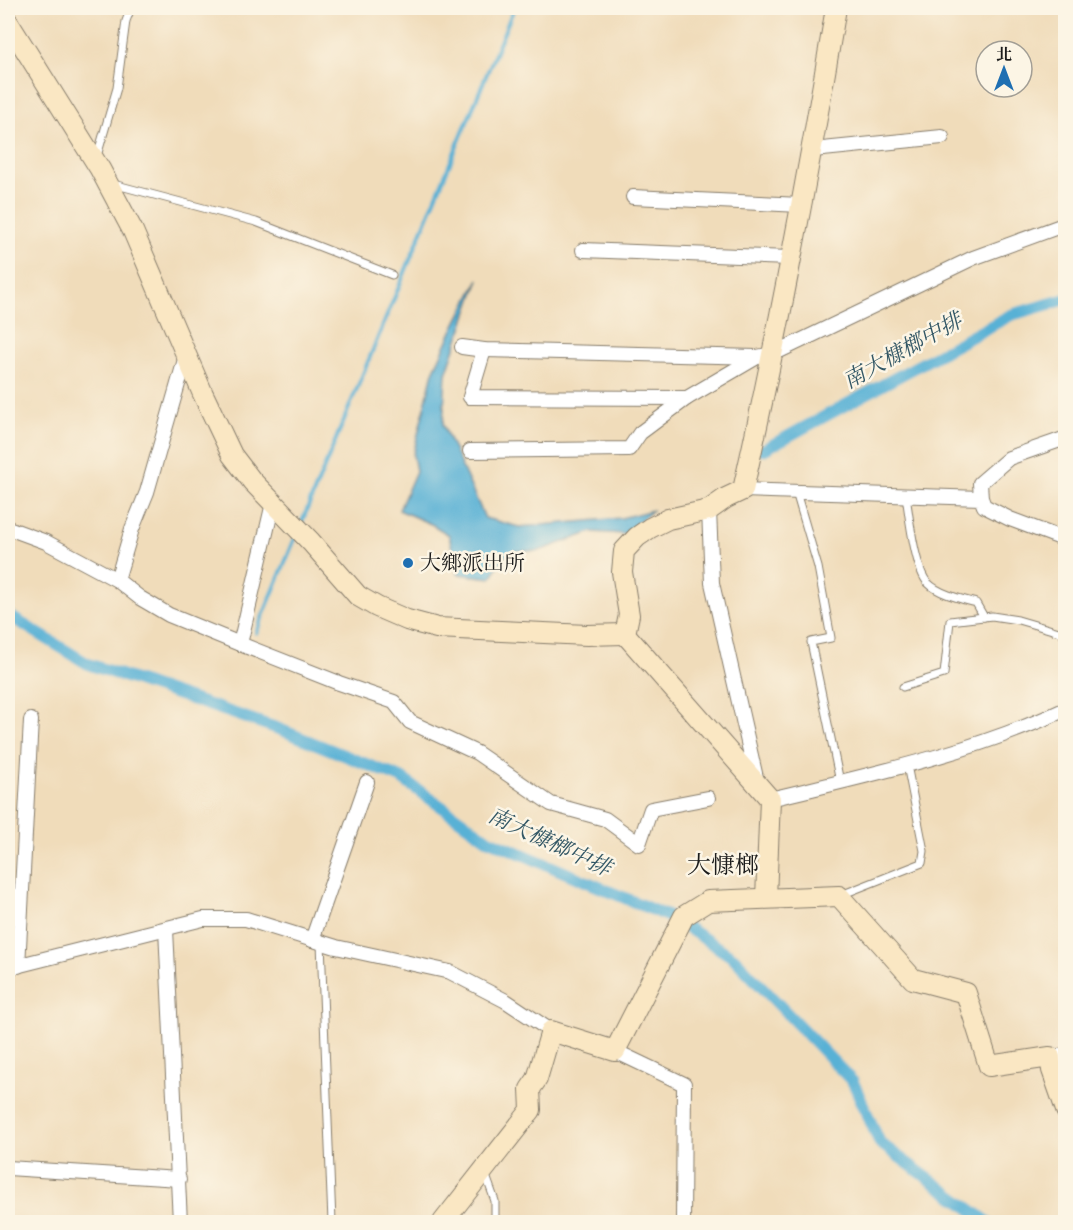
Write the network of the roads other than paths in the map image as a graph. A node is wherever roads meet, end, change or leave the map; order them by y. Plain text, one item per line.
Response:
1 (131, 8) edge
2 (836, 8) edge
3 (8, 22) edge
4 (942, 137) dead end
5 (813, 150) junction
6 (95, 161) junction
7 (107, 182) junction
8 (633, 197) dead end
9 (800, 205) junction
10 (1065, 224) edge
11 (583, 250) dead end
12 (790, 258) junction
13 (392, 275) dead end
14 (462, 347) dead end
15 (484, 350) junction
16 (186, 356) junction
17 (765, 356) junction
18 (687, 398) junction
19 (1065, 438) edge
20 (470, 451) dead end
21 (743, 490) junction
22 (796, 492) junction
23 (906, 495) junction
24 (981, 498) junction
25 (273, 503) junction
26 (709, 510) junction
27 (8, 528) edge
28 (1065, 540) edge
29 (117, 580) junction
30 (984, 617) junction
31 (625, 634) junction
32 (1065, 634) edge
33 (240, 644) junction
34 (903, 687) dead end
35 (1065, 709) edge
36 (31, 720) dead end
37 (907, 765) junction
38 (367, 782) dead end
39 (840, 782) junction
40 (764, 793) junction
41 (708, 798) dead end
42 (839, 896) junction
43 (766, 898) junction
44 (166, 929) junction
45 (317, 941) junction
46 (13, 967) edge
47 (551, 1031) junction
48 (615, 1051) junction
49 (1058, 1056) edge
50 (1065, 1110) edge
51 (8, 1168) edge
52 (485, 1170) junction
53 (179, 1179) junction
54 (180, 1222) edge
55 (332, 1222) edge
56 (443, 1222) edge
57 (495, 1222) edge
58 (683, 1222) edge

1 - 6 lane
2 - 5 street
3 - 6 street
4 - 5 street
5 - 9 street
6 - 7 street
7 - 13 lane
7 - 16 street
8 - 9 street
9 - 12 street
10 - 17 street
11 - 12 street
12 - 17 street
14 - 15 street
15 - 17 street
15 - 18 street
16 - 25 street
16 - 29 street
17 - 18 street
17 - 21 street
18 - 20 street
19 - 24 street
21 - 22 street
21 - 26 street
22 - 23 street
22 - 39 lane
23 - 24 street
23 - 30 lane
24 - 28 street
25 - 31 street
25 - 33 street
26 - 31 street
26 - 40 street
27 - 29 street
29 - 33 street
30 - 32 lane
30 - 34 lane
31 - 40 street
33 - 41 street
35 - 37 street
36 - 46 street
37 - 39 street
37 - 42 lane
38 - 45 street
39 - 40 street
40 - 43 street
42 - 43 street
42 - 49 street
43 - 48 street
44 - 45 street
44 - 46 street
44 - 53 street
45 - 47 street
45 - 55 lane
47 - 48 street
47 - 52 street
48 - 58 street
49 - 50 street
51 - 53 street
52 - 56 street
52 - 57 lane
53 - 54 street

